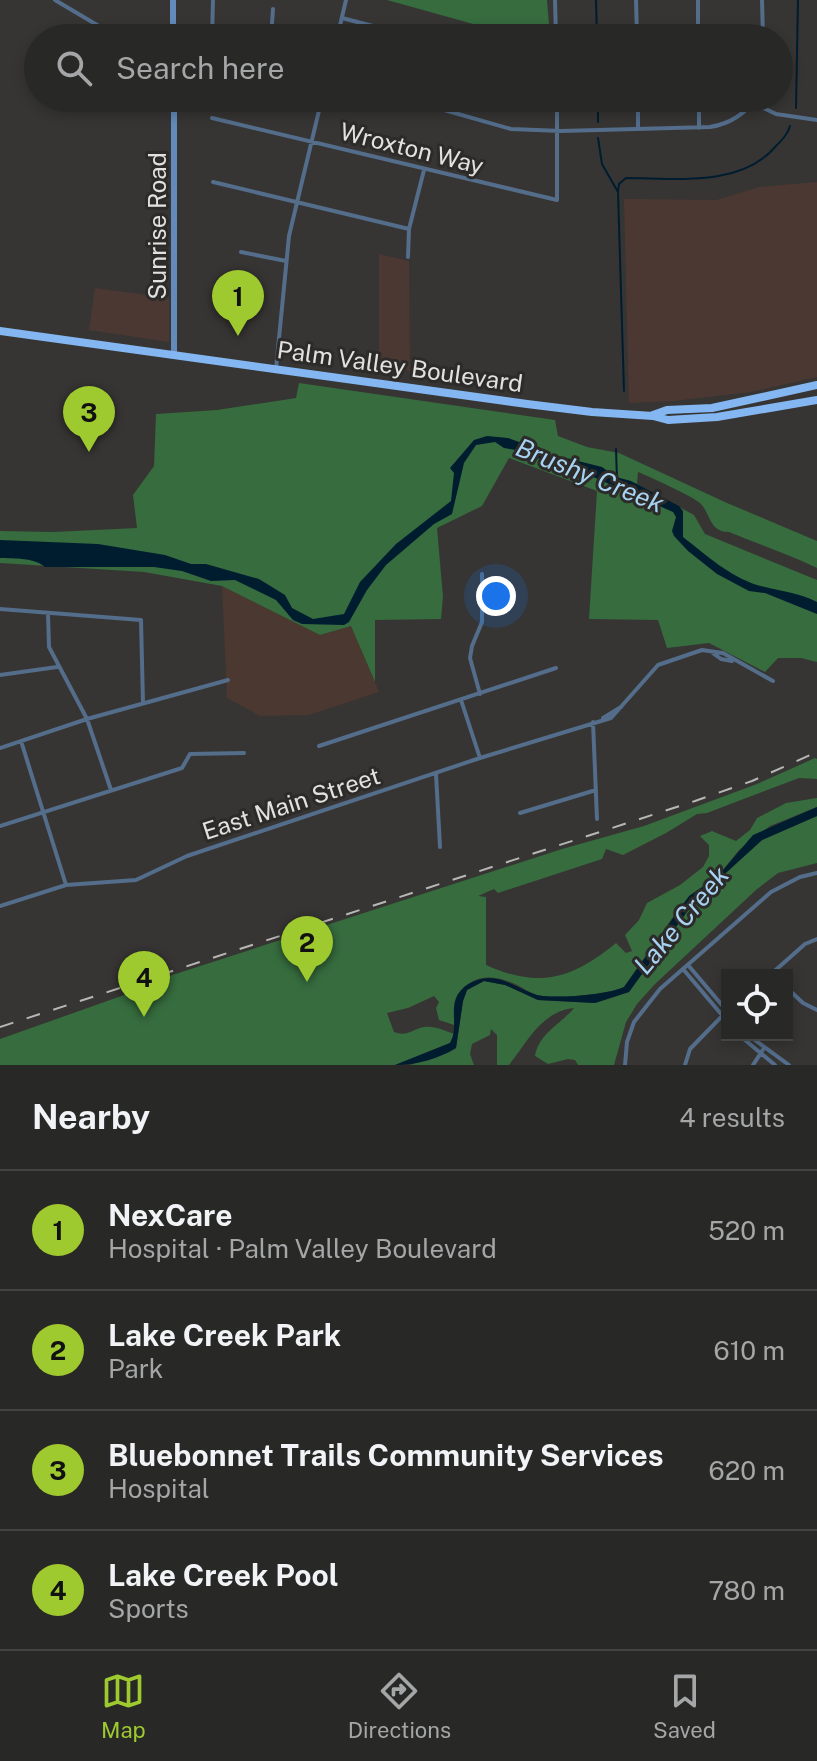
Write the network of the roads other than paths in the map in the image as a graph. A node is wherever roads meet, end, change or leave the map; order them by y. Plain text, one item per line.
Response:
1 (55, 0) edge
2 (173, 0) edge
3 (213, 0) edge
4 (346, 0) edge
5 (555, 0) edge
6 (636, 0) edge
7 (698, 0) edge
8 (762, 0) edge
9 (273, 9) dead end
10 (342, 18) junction
11 (95, 24) edge
12 (173, 24) edge
13 (212, 24) edge
14 (272, 24) edge
15 (340, 24) edge
16 (365, 24) edge
17 (556, 24) edge
18 (637, 24) edge
19 (698, 24) edge
20 (763, 24) edge
21 (174, 112) edge
22 (318, 112) edge
23 (448, 112) edge
24 (557, 112) edge
25 (638, 112) edge
26 (699, 112) edge
27 (740, 112) edge
28 (773, 112) edge
29 (212, 118) dead end
30 (817, 120) edge
31 (699, 128) junction
32 (638, 129) junction
33 (557, 131) junction
34 (311, 142) junction
35 (424, 169) junction
36 (213, 182) dead end
37 (297, 202) junction
38 (409, 229) junction
39 (241, 252) dead end
40 (408, 257) dead end
41 (286, 261) junction
42 (3, 333) edge
43 (174, 355) junction
44 (276, 369) junction
45 (817, 387) edge
46 (817, 400) edge
47 (783, 407) junction
48 (653, 416) junction
49 (482, 574) dead end
50 (0, 609) edge
51 (48, 613) junction
52 (58, 667) junction
53 (556, 668) dead end
54 (0, 675) edge
55 (228, 680) dead end
56 (773, 681) dead end
57 (480, 694) junction
58 (461, 700) junction
59 (143, 703) junction
60 (87, 719) junction
61 (593, 722) junction
62 (21, 741) junction
63 (319, 746) dead end
64 (0, 748) edge
65 (244, 753) dead end
66 (480, 758) junction
67 (436, 774) junction
68 (111, 790) junction
69 (596, 790) junction
70 (42, 813) junction
71 (520, 813) dead end
72 (597, 819) dead end
73 (0, 826) edge
74 (440, 847) dead end
75 (817, 873) edge
76 (66, 885) junction
77 (0, 906) edge
78 (817, 939) edge
79 (688, 965) junction
80 (683, 969) junction
81 (779, 969) edge
82 (793, 994) edge
83 (721, 1008) edge
84 (721, 1009) edge
85 (817, 1010) edge
86 (721, 1017) edge
87 (746, 1041) edge
88 (755, 1041) edge
89 (764, 1048) junction
90 (760, 1054) junction
91 (625, 1065) edge
92 (685, 1065) edge
93 (753, 1065) edge
94 (775, 1065) edge
95 (789, 1065) edge

1 - 11 street
2 - 12 main road
3 - 13 street
4 - 10 street
5 - 17 street
6 - 18 street
7 - 19 street
8 - 20 street
9 - 14 street
10 - 15 street
10 - 16 street
21 - 43 main road, Sunrise Road
22 - 34 street
23 - 33 street
24 - 33 street
25 - 32 street
26 - 31 street
27 - 31 street
28 - 30 street
29 - 34 street, Wroxton Way
31 - 32 street
32 - 33 street
33 - 35 street, Wroxton Way
34 - 35 street, Wroxton Way
34 - 37 street
35 - 38 street
36 - 37 street
37 - 38 street
37 - 41 street
38 - 40 street
39 - 41 street
41 - 44 street
42 - 43 highway, Palm Valley Boulevard
43 - 44 highway, Palm Valley Boulevard
44 - 48 highway, Palm Valley Boulevard
45 - 47 highway
45 - 48 highway, Palm Valley Boulevard
46 - 47 highway, Palm Valley Boulevard
47 - 48 highway, Palm Valley Boulevard
49 - 57 street
50 - 51 street
51 - 52 street
51 - 59 street
52 - 54 street
52 - 60 street
53 - 57 street
55 - 59 street
56 - 61 street, East Main Street
57 - 58 street
58 - 63 street
58 - 66 street
59 - 60 street
60 - 62 street
60 - 68 street
61 - 66 street, East Main Street
61 - 69 street
62 - 64 street
62 - 70 street
65 - 68 street
66 - 67 street, East Main Street
67 - 74 street
67 - 76 street, East Main Street
68 - 70 street
69 - 71 street
69 - 72 street
70 - 73 street
70 - 76 street
75 - 79 street
76 - 77 street, East Main Street
78 - 81 street
79 - 80 street
79 - 83 street
80 - 84 street
80 - 91 street
82 - 85 street
86 - 92 street
87 - 90 street
88 - 89 street
89 - 90 street
89 - 95 street
90 - 93 street
90 - 94 street

